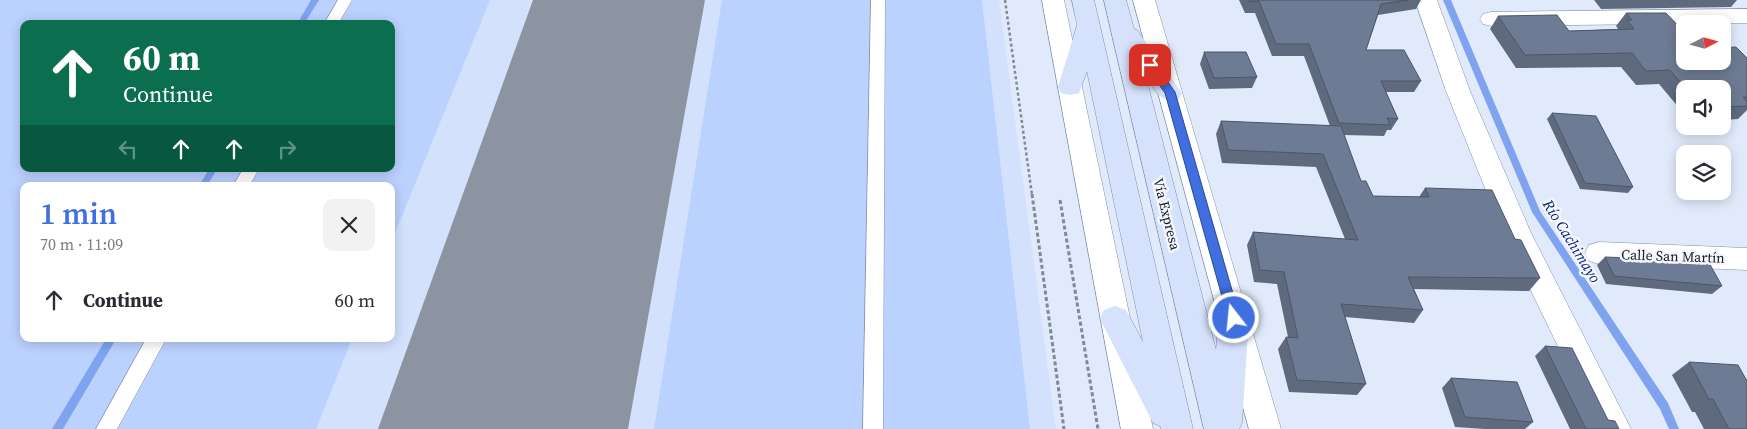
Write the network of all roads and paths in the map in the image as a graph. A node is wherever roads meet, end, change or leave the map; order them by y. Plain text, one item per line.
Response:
1 (345, 0) edge
2 (878, 0) edge
3 (1005, 0) edge
4 (1054, 0) edge
5 (1144, 0) edge
6 (1426, 0) edge
7 (1740, 0) edge
8 (1747, 9) edge
9 (1086, 12) edge
10 (1117, 12) edge
11 (1747, 16) edge
12 (1491, 19) dead end
13 (334, 20) edge
14 (1070, 88) junction
15 (1170, 92) junction
16 (1059, 195) dead end
17 (1598, 253) dead end
18 (1747, 259) edge
19 (1115, 318) junction
20 (1234, 318) junction
21 (154, 342) edge
22 (106, 429) edge
23 (873, 429) edge
24 (1064, 429) edge
25 (1098, 429) edge
26 (1136, 429) edge
27 (1172, 429) edge
28 (1177, 429) edge
29 (1220, 429) edge
30 (1226, 429) edge
31 (1265, 429) edge
32 (1615, 429) edge

1 - 13 lane
2 - 23 lane
3 - 24 path
4 - 14 main road
5 - 15 main road
6 - 32 main road
7 - 8 main road
9 - 14 main road
9 - 28 main road
10 - 15 main road
10 - 29 main road, Vía Expresa
11 - 12 main road
14 - 19 main road
15 - 20 main road
16 - 25 path
17 - 18 main road, Calle San Martín
19 - 26 main road
19 - 27 main road
20 - 30 main road
20 - 31 main road
21 - 22 lane

